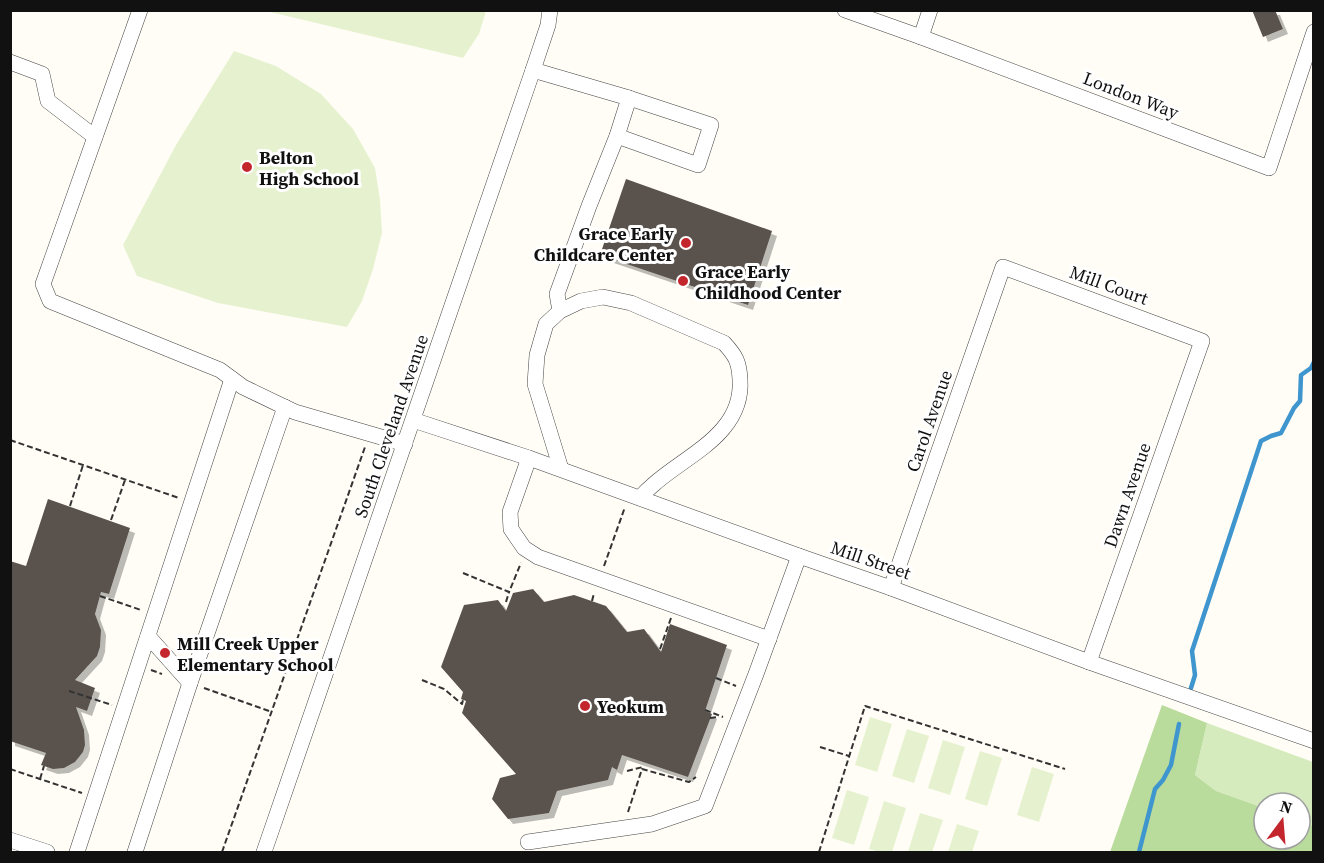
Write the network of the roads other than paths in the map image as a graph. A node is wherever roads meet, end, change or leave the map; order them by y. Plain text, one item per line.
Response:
1 (140, 10) edge
2 (550, 10) edge
3 (845, 10) edge
4 (930, 10) edge
5 (1314, 32) edge
6 (921, 37) junction
7 (10, 62) edge
8 (533, 70) junction
9 (629, 98) junction
10 (617, 136) junction
11 (95, 137) junction
12 (1003, 267) joint
13 (560, 311) junction
14 (1202, 341) joint
15 (232, 379) junction
16 (285, 407) junction
17 (413, 420) junction
18 (405, 444) junction
19 (528, 458) junction
20 (561, 469) junction
21 (640, 498) junction
22 (799, 556) junction
23 (891, 588) junction
24 (148, 636) junction
25 (769, 639) junction
26 (1089, 662) junction
27 (196, 685) junction
28 (1314, 741) edge
29 (10, 840) edge
30 (528, 842) dead end
31 (47, 852) edge
32 (77, 852) edge
33 (135, 852) edge
34 (264, 852) edge

1 - 11 street
2 - 8 street, South Cleveland Avenue
3 - 6 street, London Way
4 - 6 street
5 - 6 street, London Way
7 - 11 street
8 - 9 street
8 - 17 street, South Cleveland Avenue
9 - 10 street
9 - 10 street
10 - 13 street
11 - 15 street
12 - 14 street, Mill Court
12 - 23 street, Carol Avenue
13 - 20 street
13 - 21 street
14 - 26 street, Dawn Avenue
15 - 16 street
15 - 24 street
16 - 18 street
16 - 27 street
17 - 18 street, South Cleveland Avenue
17 - 19 street, Mill Street
18 - 34 street, South Cleveland Avenue
19 - 20 street, Mill Street
19 - 25 street
20 - 21 street, Mill Street
21 - 22 street, Mill Street
22 - 23 street, Mill Street
22 - 25 street
23 - 26 street, Mill Street
24 - 27 street
24 - 32 street
25 - 30 street
26 - 28 street, Mill Street
27 - 33 street
29 - 31 street

